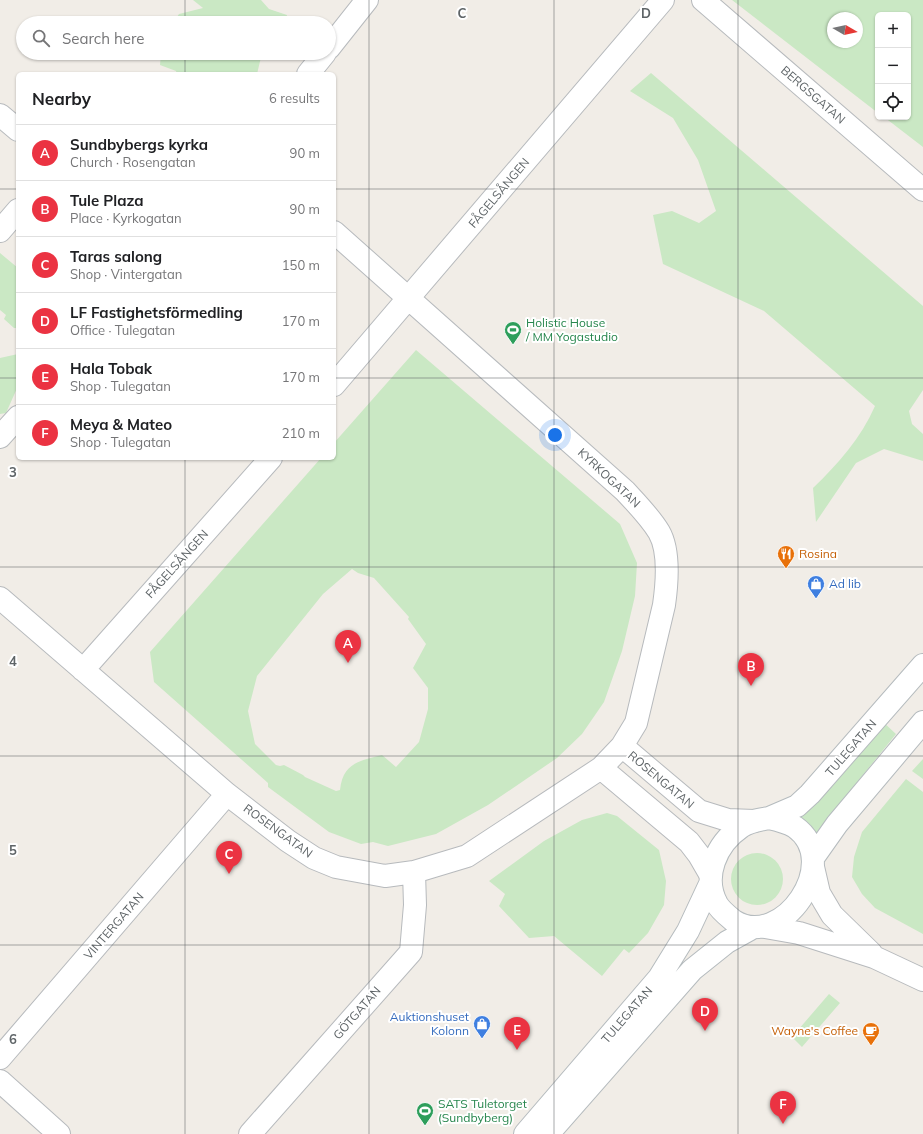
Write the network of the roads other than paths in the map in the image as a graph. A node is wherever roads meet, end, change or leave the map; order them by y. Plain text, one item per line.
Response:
1 (367, 0) edge
2 (663, 0) edge
3 (703, 0) edge
4 (336, 39) edge
5 (319, 60) edge
6 (310, 72) edge
7 (0, 115) edge
8 (16, 128) edge
9 (923, 190) edge
10 (16, 212) edge
11 (0, 231) edge
12 (336, 234) edge
13 (409, 297) junction
14 (336, 383) edge
15 (16, 419) edge
16 (0, 437) edge
17 (269, 460) edge
18 (0, 598) edge
19 (923, 665) edge
20 (83, 670) junction
21 (923, 722) edge
22 (622, 746) junction
23 (601, 768) junction
24 (227, 794) junction
25 (762, 819) junction
26 (813, 862) junction
27 (414, 872) junction
28 (710, 879) junction
29 (759, 927) junction
30 (874, 957) junction
31 (923, 980) edge
32 (0, 1058) edge
33 (0, 1081) edge
34 (59, 1134) edge
35 (250, 1134) edge
36 (525, 1134) edge
37 (548, 1134) edge

1 - 4 street
2 - 13 street, FÅGELSÅNGEN
3 - 9 street, BERGSGATAN
5 - 6 street
7 - 8 street
10 - 11 street
12 - 13 street, KYRKOGATAN
13 - 14 street, FÅGELSÅNGEN
13 - 22 street, KYRKOGATAN
15 - 16 street
17 - 20 street, FÅGELSÅNGEN
18 - 20 street, ROSENGATAN
19 - 25 street, TULEGATAN
20 - 24 street, ROSENGATAN
21 - 26 street
22 - 23 street, ROSENGATAN
22 - 25 street, ROSENGATAN
23 - 27 street, ROSENGATAN
23 - 28 street
24 - 27 street, ROSENGATAN
24 - 32 street, VINTERGATAN
25 - 26 street
25 - 28 street
26 - 29 street
26 - 30 street
27 - 35 street, GÖTGATAN
28 - 29 street
28 - 36 street, TULEGATAN
29 - 30 street
29 - 37 street, TULEGATAN
30 - 31 street
33 - 34 street

